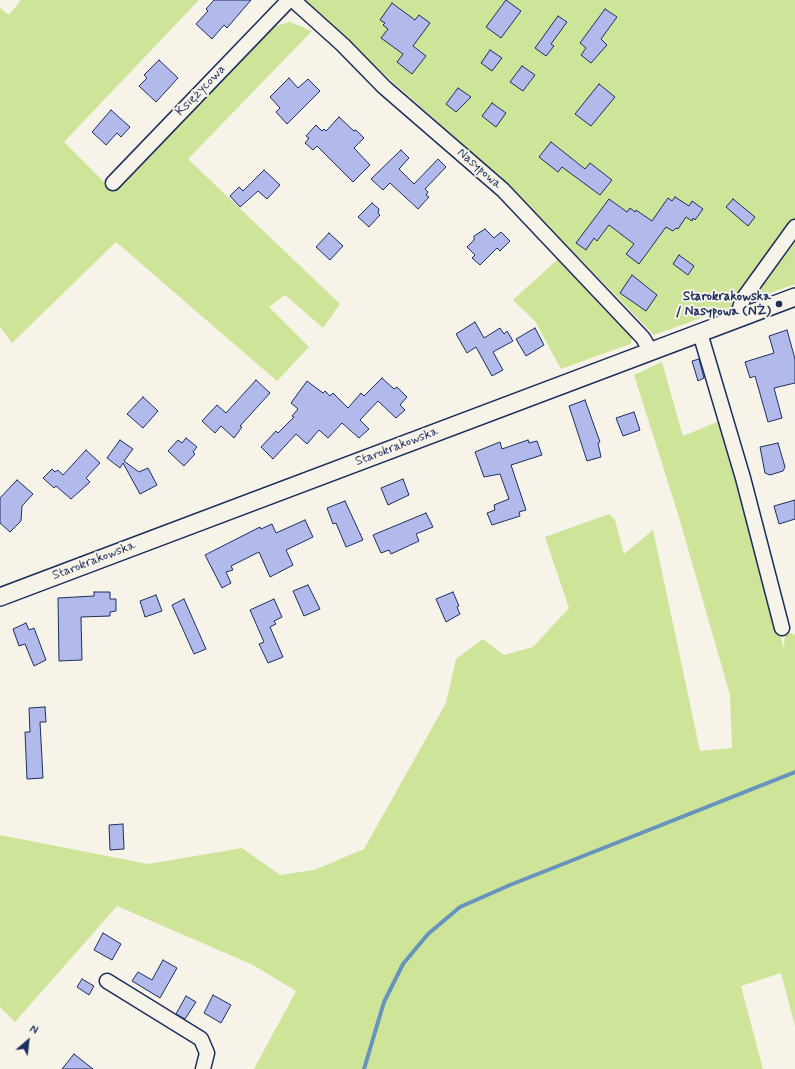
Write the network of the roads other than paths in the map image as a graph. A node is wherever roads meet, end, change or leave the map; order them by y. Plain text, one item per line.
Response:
1 (289, 0) edge
2 (293, 0) edge
3 (114, 183) dead end
4 (795, 227) edge
5 (795, 298) edge
6 (742, 317) junction
7 (700, 333) junction
8 (651, 352) junction
9 (0, 597) edge
10 (782, 628) dead end
11 (107, 981) dead end
12 (203, 1069) edge

1 - 3 street, Księżycowa
2 - 8 street, Nasypowa
4 - 6 street
5 - 6 street, Starokrakowska
6 - 7 street, Starokrakowska
7 - 8 street, Starokrakowska
7 - 10 street
8 - 9 street, Starokrakowska
11 - 12 street

